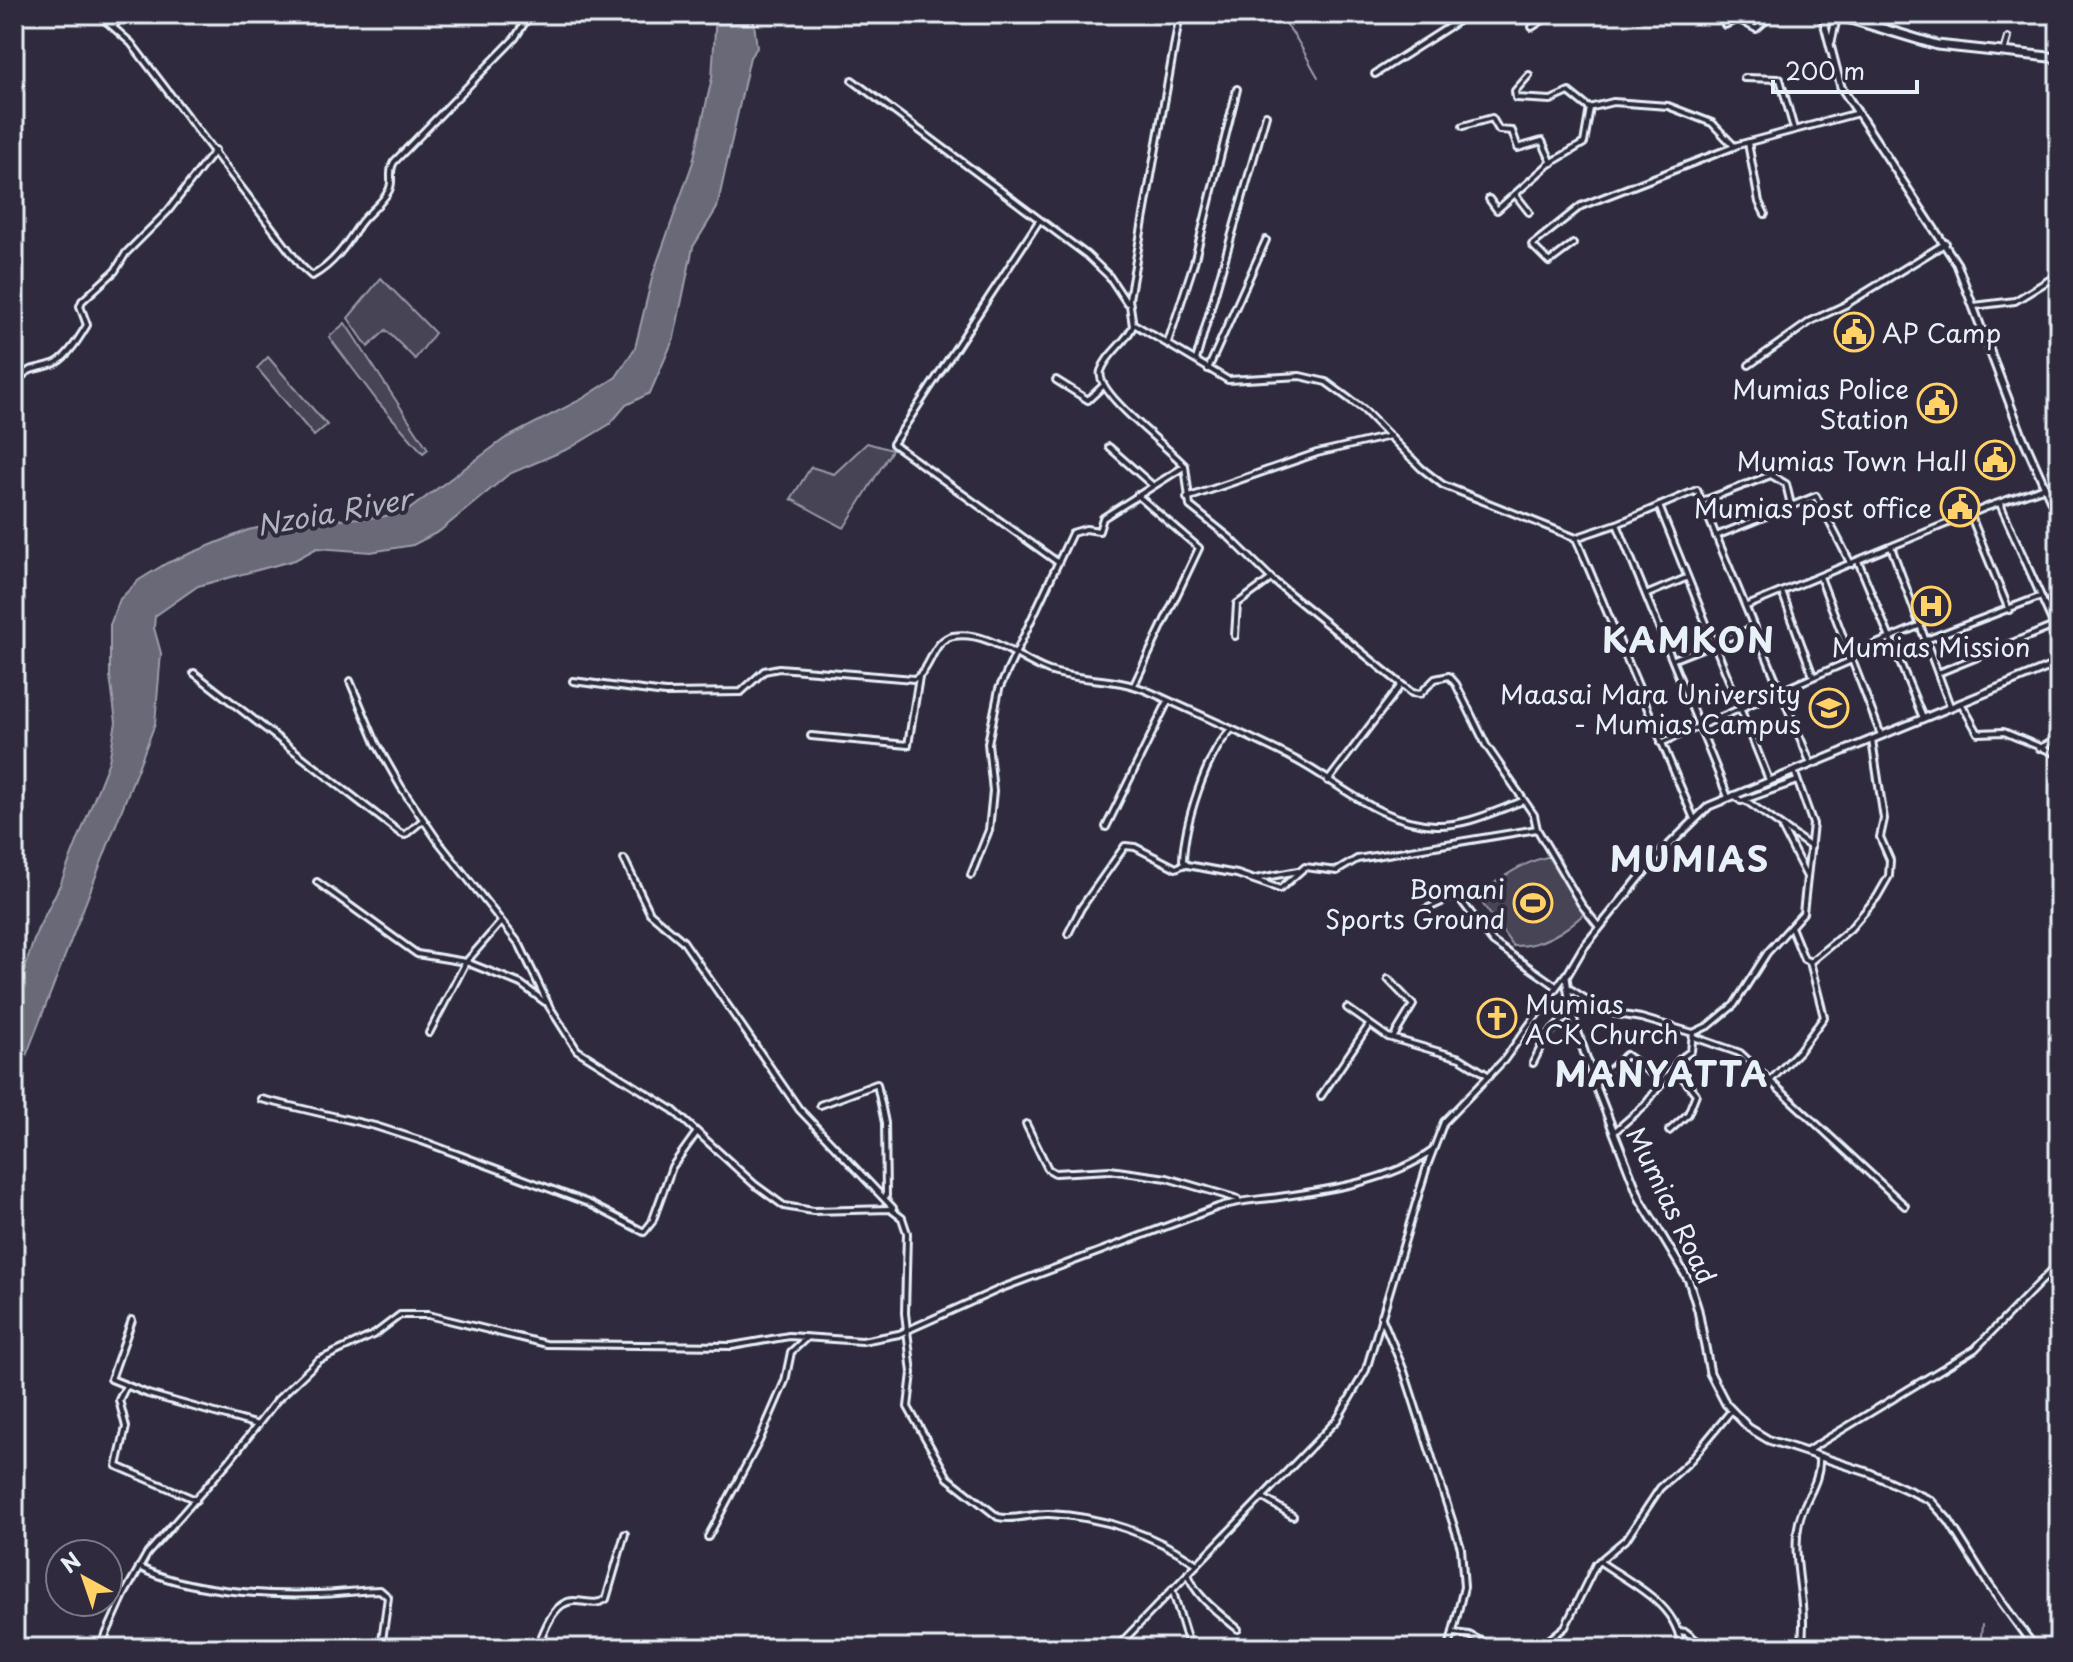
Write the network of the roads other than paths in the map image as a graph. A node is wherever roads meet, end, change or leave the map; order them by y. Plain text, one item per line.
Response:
1 (98, 14) edge
2 (124, 14) edge
3 (530, 14) edge
4 (1180, 14) edge
5 (1469, 14) edge
6 (1552, 14) edge
7 (1773, 14) edge
8 (1822, 14) edge
9 (1875, 14) edge
10 (1836, 15) edge
11 (114, 25) junction
12 (1725, 25) dead end
13 (1532, 27) dead end
14 (1873, 28) junction
15 (2008, 38) dead end
16 (1830, 47) junction
17 (2004, 54) junction
18 (2059, 58) edge
19 (1375, 74) dead end
20 (1529, 75) dead end
21 (1744, 78) dead end
22 (852, 80) dead end
23 (1237, 89) dead end
24 (1590, 108) junction
25 (1858, 113) junction
26 (1266, 115) dead end
27 (1463, 126) dead end
28 (1794, 129) junction
29 (1748, 142) junction
30 (1736, 146) junction
31 (215, 150) junction
32 (1552, 163) junction
33 (1515, 194) junction
34 (1489, 199) dead end
35 (1529, 212) dead end
36 (1765, 214) dead end
37 (1039, 221) junction
38 (1266, 240) dead end
39 (1946, 243) junction
40 (1573, 244) dead end
41 (2059, 274) edge
42 (1128, 305) junction
43 (1974, 306) junction
44 (1134, 323) junction
45 (1168, 342) junction
46 (1196, 360) junction
47 (1749, 365) dead end
48 (1208, 369) junction
49 (1056, 380) dead end
50 (14, 384) edge
51 (1103, 386) junction
52 (1390, 436) junction
53 (1109, 447) dead end
54 (1185, 466) junction
55 (1152, 485) junction
56 (2045, 487) junction
57 (1137, 495) junction
58 (1187, 498) junction
59 (1703, 501) junction
60 (1999, 503) junction
61 (1791, 505) junction
62 (1659, 506) junction
63 (1970, 514) junction
64 (2059, 519) edge
65 (1617, 524) junction
66 (1716, 536) junction
67 (1575, 538) junction
68 (1890, 547) junction
69 (1056, 561) junction
70 (1858, 561) junction
71 (1851, 564) junction
72 (1820, 577) junction
73 (1686, 578) junction
74 (1271, 579) junction
75 (1782, 592) junction
76 (1648, 594) junction
77 (2039, 597) junction
78 (1747, 606) junction
79 (2009, 610) junction
80 (1921, 625) junction
81 (2054, 626) junction
82 (1755, 627) junction
83 (1235, 636) dead end
84 (2059, 637) edge
85 (1889, 638) junction
86 (1926, 640) junction
87 (1713, 643) junction
88 (1013, 652) junction
89 (1851, 657) junction
90 (1674, 659) junction
91 (2059, 663) edge
92 (194, 673) dead end
93 (1938, 673) junction
94 (1813, 676) junction
95 (919, 677) junction
96 (350, 681) dead end
97 (573, 681) dead end
98 (1401, 685) junction
99 (1134, 686) junction
100 (1780, 690) junction
101 (1168, 701) junction
102 (1960, 702) junction
103 (1950, 706) junction
104 (1739, 708) junction
105 (1923, 718) junction
106 (1700, 725) junction
107 (1230, 731) junction
108 (1881, 735) junction
109 (811, 736) dead end
110 (2059, 739) edge
111 (1872, 740) junction
112 (1661, 743) junction
113 (2039, 748) junction
114 (2059, 755) edge
115 (1811, 764) junction
116 (1794, 771) junction
117 (1769, 780) junction
118 (1797, 780) junction
119 (1328, 781) junction
120 (1731, 796) junction
121 (1745, 800) junction
122 (1523, 801) junction
123 (1694, 819) junction
124 (423, 820) junction
125 (1106, 827) dead end
126 (1781, 827) junction
127 (1537, 829) junction
128 (1811, 847) junction
129 (624, 859) dead end
130 (1185, 864) junction
131 (1299, 871) junction
132 (971, 875) dead end
133 (1807, 877) junction
134 (1253, 880) junction
135 (317, 882) dead end
136 (1424, 910) dead end
137 (501, 921) junction
138 (1600, 927) junction
139 (1791, 927) junction
140 (1068, 934) dead end
141 (466, 962) junction
142 (1810, 962) junction
143 (1566, 974) junction
144 (1388, 979) dead end
145 (1556, 986) junction
146 (1567, 987) junction
147 (549, 1006) junction
148 (1347, 1008) dead end
149 (1571, 1012) junction
150 (1369, 1025) junction
151 (429, 1033) dead end
152 (1693, 1035) junction
153 (1393, 1038) junction
154 (1533, 1063) dead end
155 (1675, 1068) junction
156 (1489, 1076) junction
157 (1770, 1081) junction
158 (1664, 1082) junction
159 (1595, 1084) junction
160 (1321, 1096) dead end
161 (261, 1099) dead end
162 (820, 1105) dead end
163 (1026, 1124) dead end
164 (1669, 1131) dead end
165 (697, 1132) junction
166 (1614, 1132) junction
167 (1432, 1151) junction
168 (886, 1198) junction
169 (1240, 1200) junction
170 (1905, 1206) dead end
171 (894, 1210) junction
172 (2059, 1263) edge
173 (1381, 1316) junction
174 (132, 1320) dead end
175 (907, 1331) junction
176 (806, 1338) junction
177 (126, 1386) junction
178 (1731, 1411) junction
179 (258, 1425) junction
180 (1805, 1452) junction
181 (1819, 1457) junction
182 (1262, 1497) junction
183 (196, 1500) junction
184 (1293, 1516) dead end
185 (625, 1534) dead end
186 (708, 1537) dead end
187 (1598, 1561) junction
188 (1197, 1564) junction
189 (139, 1567) junction
190 (1188, 1573) junction
191 (1172, 1589) junction
192 (1238, 1629) dead end
193 (1679, 1631) junction
194 (1454, 1633) junction
195 (100, 1648) edge
196 (381, 1648) edge
197 (537, 1648) edge
198 (1116, 1648) edge
199 (1190, 1648) edge
200 (1449, 1648) edge
201 (1495, 1648) edge
202 (1539, 1648) edge
203 (1681, 1648) edge
204 (1706, 1648) edge
205 (1801, 1648) edge
206 (2035, 1648) edge

1 - 11 street
2 - 11 street
3 - 31 street
4 - 42 street
5 - 19 street
6 - 13 street
7 - 12 street
8 - 16 street
9 - 14 street
10 - 14 highway
10 - 16 street
11 - 31 street
14 - 17 highway
15 - 17 street
16 - 25 street
17 - 18 highway
20 - 24 street
21 - 28 street
22 - 37 street
23 - 45 street
24 - 30 street
24 - 32 street
25 - 28 street
25 - 39 street
26 - 46 street
27 - 32 street
28 - 29 street
29 - 30 street
29 - 36 street
30 - 40 street
31 - 50 street
32 - 33 street
33 - 34 street
33 - 35 street
37 - 42 street
37 - 69 street
38 - 48 street
39 - 43 street
39 - 47 street
41 - 43 street
42 - 44 street
43 - 56 street
44 - 45 street
44 - 51 street
45 - 46 street
46 - 48 street
48 - 52 street
49 - 51 street
51 - 54 street
52 - 58 street
52 - 67 street
53 - 55 street
54 - 55 street
54 - 58 street
55 - 57 street
56 - 60 street
56 - 64 street
57 - 69 street
57 - 99 street
58 - 74 street
59 - 61 street
59 - 62 street
59 - 66 street
60 - 63 street
60 - 77 street
61 - 66 street
61 - 71 street
62 - 65 street
62 - 73 street
63 - 68 street
63 - 79 street
65 - 67 street
65 - 76 street
66 - 78 street
67 - 112 street
68 - 70 street
68 - 80 street
69 - 88 street
70 - 71 street
70 - 85 street
71 - 72 street
72 - 75 street
72 - 89 street
73 - 76 street
73 - 87 street
74 - 83 street
74 - 98 street
75 - 78 street
75 - 94 street
76 - 90 street
77 - 79 street
77 - 81 street
78 - 82 street
79 - 86 street
80 - 85 street
80 - 86 street
81 - 84 street
81 - 93 street
82 - 87 street
82 - 100 street
85 - 89 street
85 - 105 street
86 - 93 street
87 - 90 street
87 - 104 street
88 - 95 street
88 - 99 street
88 - 132 street
89 - 94 street
89 - 108 street
90 - 106 street
91 - 102 street
92 - 124 street
93 - 103 street
94 - 100 street
95 - 97 street
95 - 109 street
96 - 124 street
98 - 119 street
98 - 122 street
99 - 101 street
100 - 104 street
100 - 115 street
101 - 107 street
101 - 125 street
102 - 103 street
102 - 113 street
103 - 105 street
104 - 106 street
104 - 117 street
105 - 108 street
106 - 112 street
106 - 120 street
107 - 119 street
107 - 130 street
108 - 111 street
110 - 113 street
111 - 115 street
111 - 142 street
112 - 123 street
113 - 114 street
115 - 116 street
116 - 117 street
116 - 118 street
117 - 120 street
118 - 121 street
118 - 128 street
119 - 122 street
120 - 121 street
120 - 123 street
121 - 126 street
122 - 127 street
123 - 138 street
124 - 137 street
126 - 128 street
126 - 133 street
127 - 131 street
127 - 138 street
128 - 133 street
129 - 168 street
130 - 134 street
130 - 140 street
131 - 134 street
131 - 134 street
133 - 139 street
135 - 141 street
136 - 145 street
137 - 141 street
137 - 147 street
138 - 143 street
139 - 142 street
139 - 152 street
141 - 147 street
141 - 151 street
142 - 157 street
143 - 145 street
143 - 146 street, Mumias Road
144 - 153 street
145 - 156 street
146 - 149 street, Mumias Road
146 - 152 street
147 - 165 street
148 - 150 street
149 - 154 street
149 - 159 street, Mumias Road
150 - 153 street
150 - 160 street
152 - 155 street
152 - 157 street
153 - 156 street
155 - 158 street
155 - 164 street
156 - 167 street
157 - 170 street
158 - 159 street
158 - 166 street
159 - 166 street, Mumias Road
161 - 165 street
162 - 168 street
163 - 169 street
165 - 171 street
166 - 178 street, Mumias Road
167 - 169 street
167 - 173 street
168 - 171 street
169 - 175 street
171 - 175 street
172 - 180 street
173 - 182 street
173 - 194 street
174 - 177 street
175 - 176 street
175 - 188 street
176 - 179 street
176 - 186 street
177 - 179 street
177 - 183 street
178 - 180 street, Mumias Road
178 - 187 street
179 - 183 street
180 - 181 street, Mumias Road
181 - 205 street
181 - 206 street, Mumias Road
182 - 184 street
182 - 188 street
183 - 189 street
185 - 197 street
187 - 193 street
187 - 202 street
188 - 190 street
189 - 195 street
189 - 196 street
190 - 191 street
190 - 192 street
191 - 198 street
191 - 199 street
193 - 203 street
193 - 204 street
194 - 200 street
194 - 201 street

